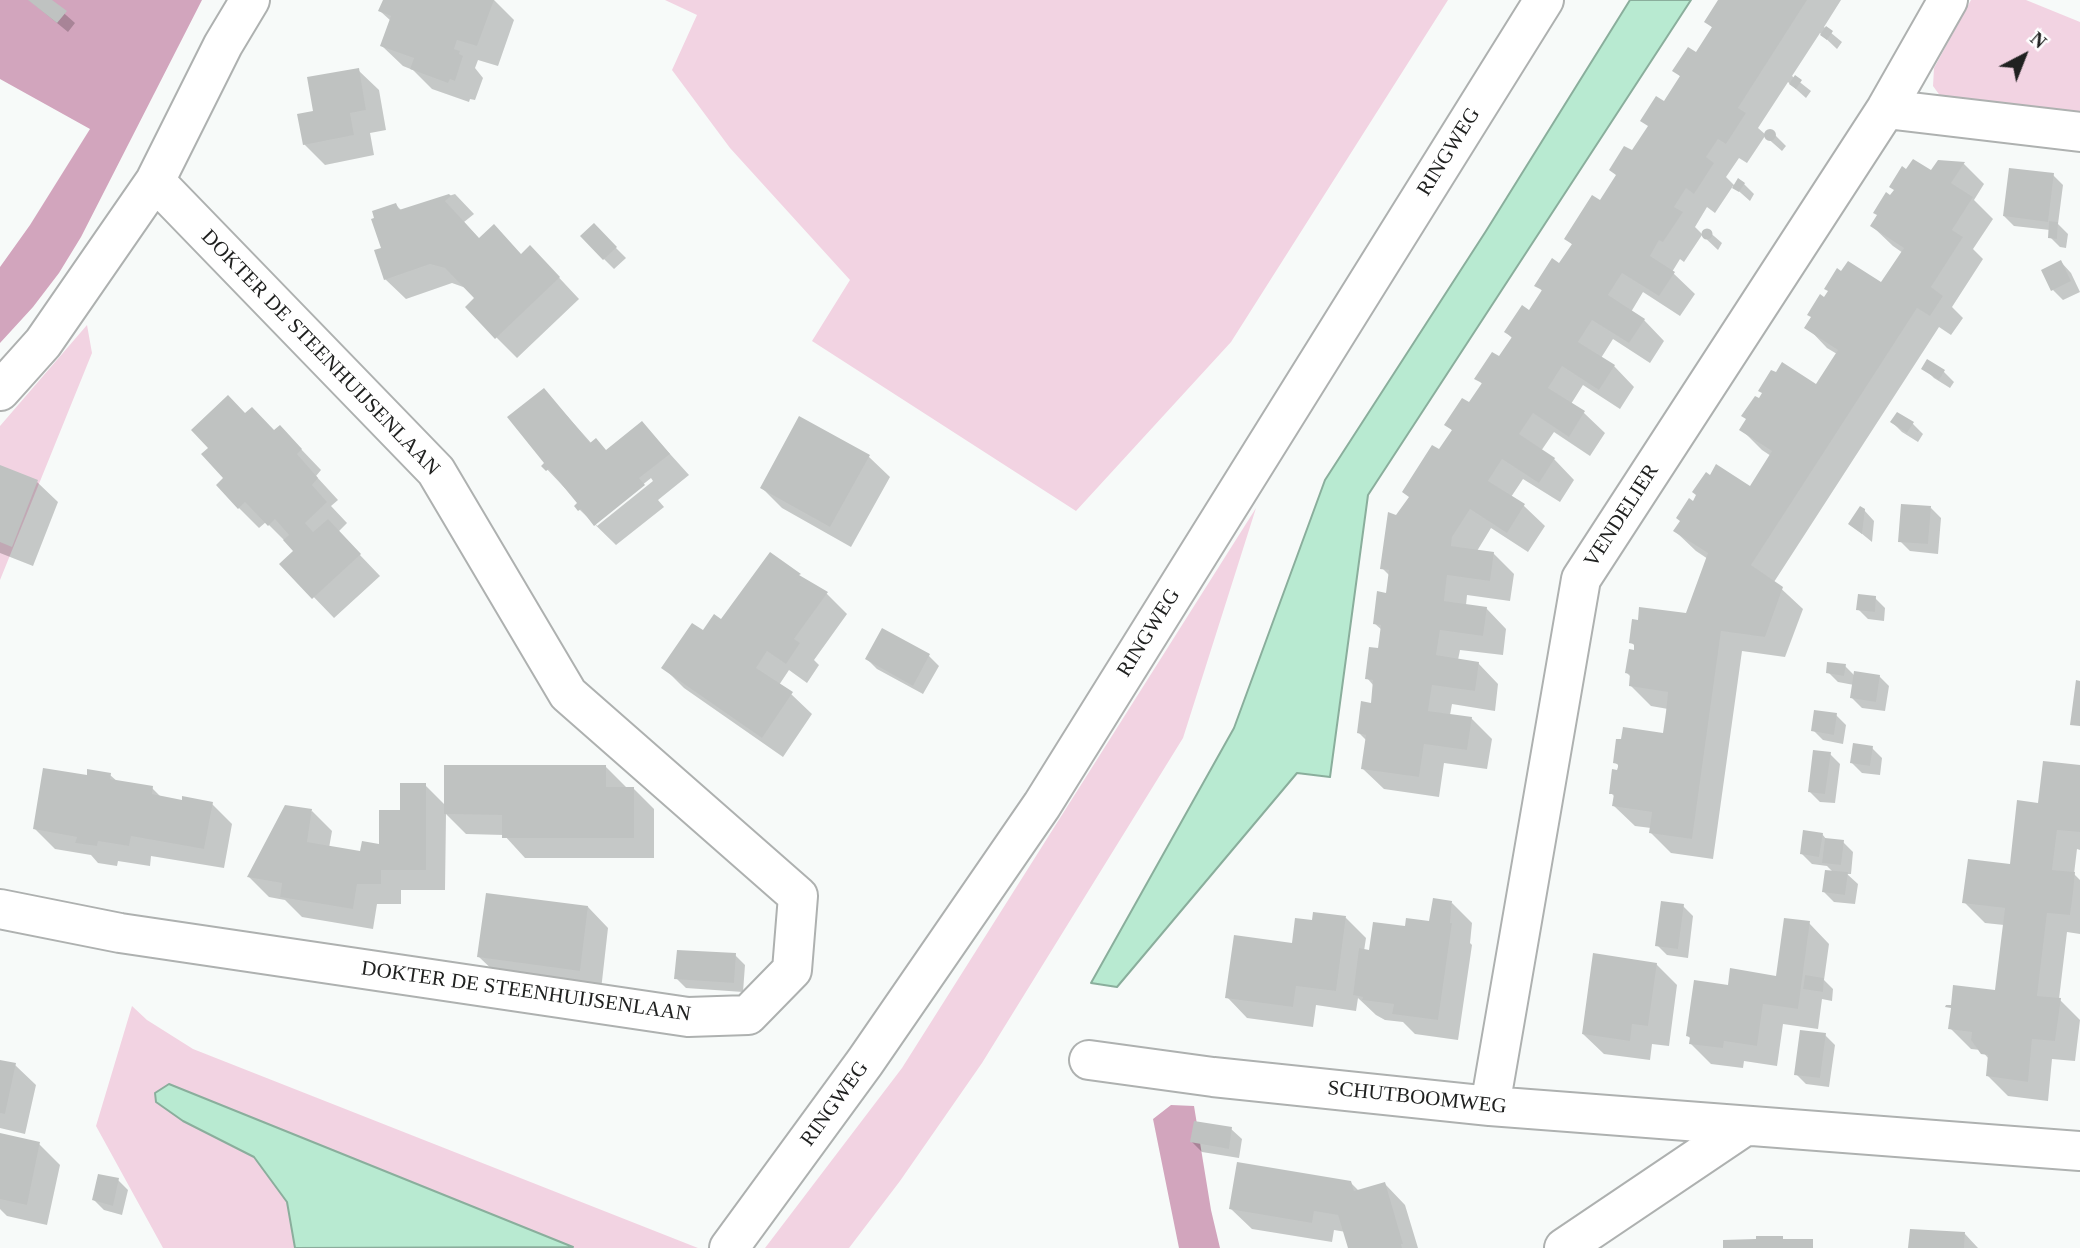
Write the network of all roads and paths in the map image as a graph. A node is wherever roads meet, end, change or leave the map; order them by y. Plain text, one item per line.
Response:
1 (250, 0) edge
2 (1544, 0) edge
3 (1948, 0) edge
4 (1886, 109) junction
5 (2080, 132) edge
6 (155, 181) junction
7 (0, 391) edge
8 (0, 909) edge
9 (1089, 1060) dead end
10 (1490, 1107) junction
11 (1745, 1126) junction
12 (2080, 1151) edge
13 (729, 1248) edge
14 (1564, 1248) edge

1 - 6 street
2 - 13 street, RINGWEG
3 - 4 street, VENDELIER
4 - 5 street
4 - 10 street, VENDELIER
6 - 7 street
6 - 8 street, DOKTER DE STEENHUIJSENLAAN
9 - 10 street, SCHUTBOOMWEG
10 - 11 street, SCHUTBOOMWEG
11 - 12 street, SCHUTBOOMWEG
11 - 14 street

